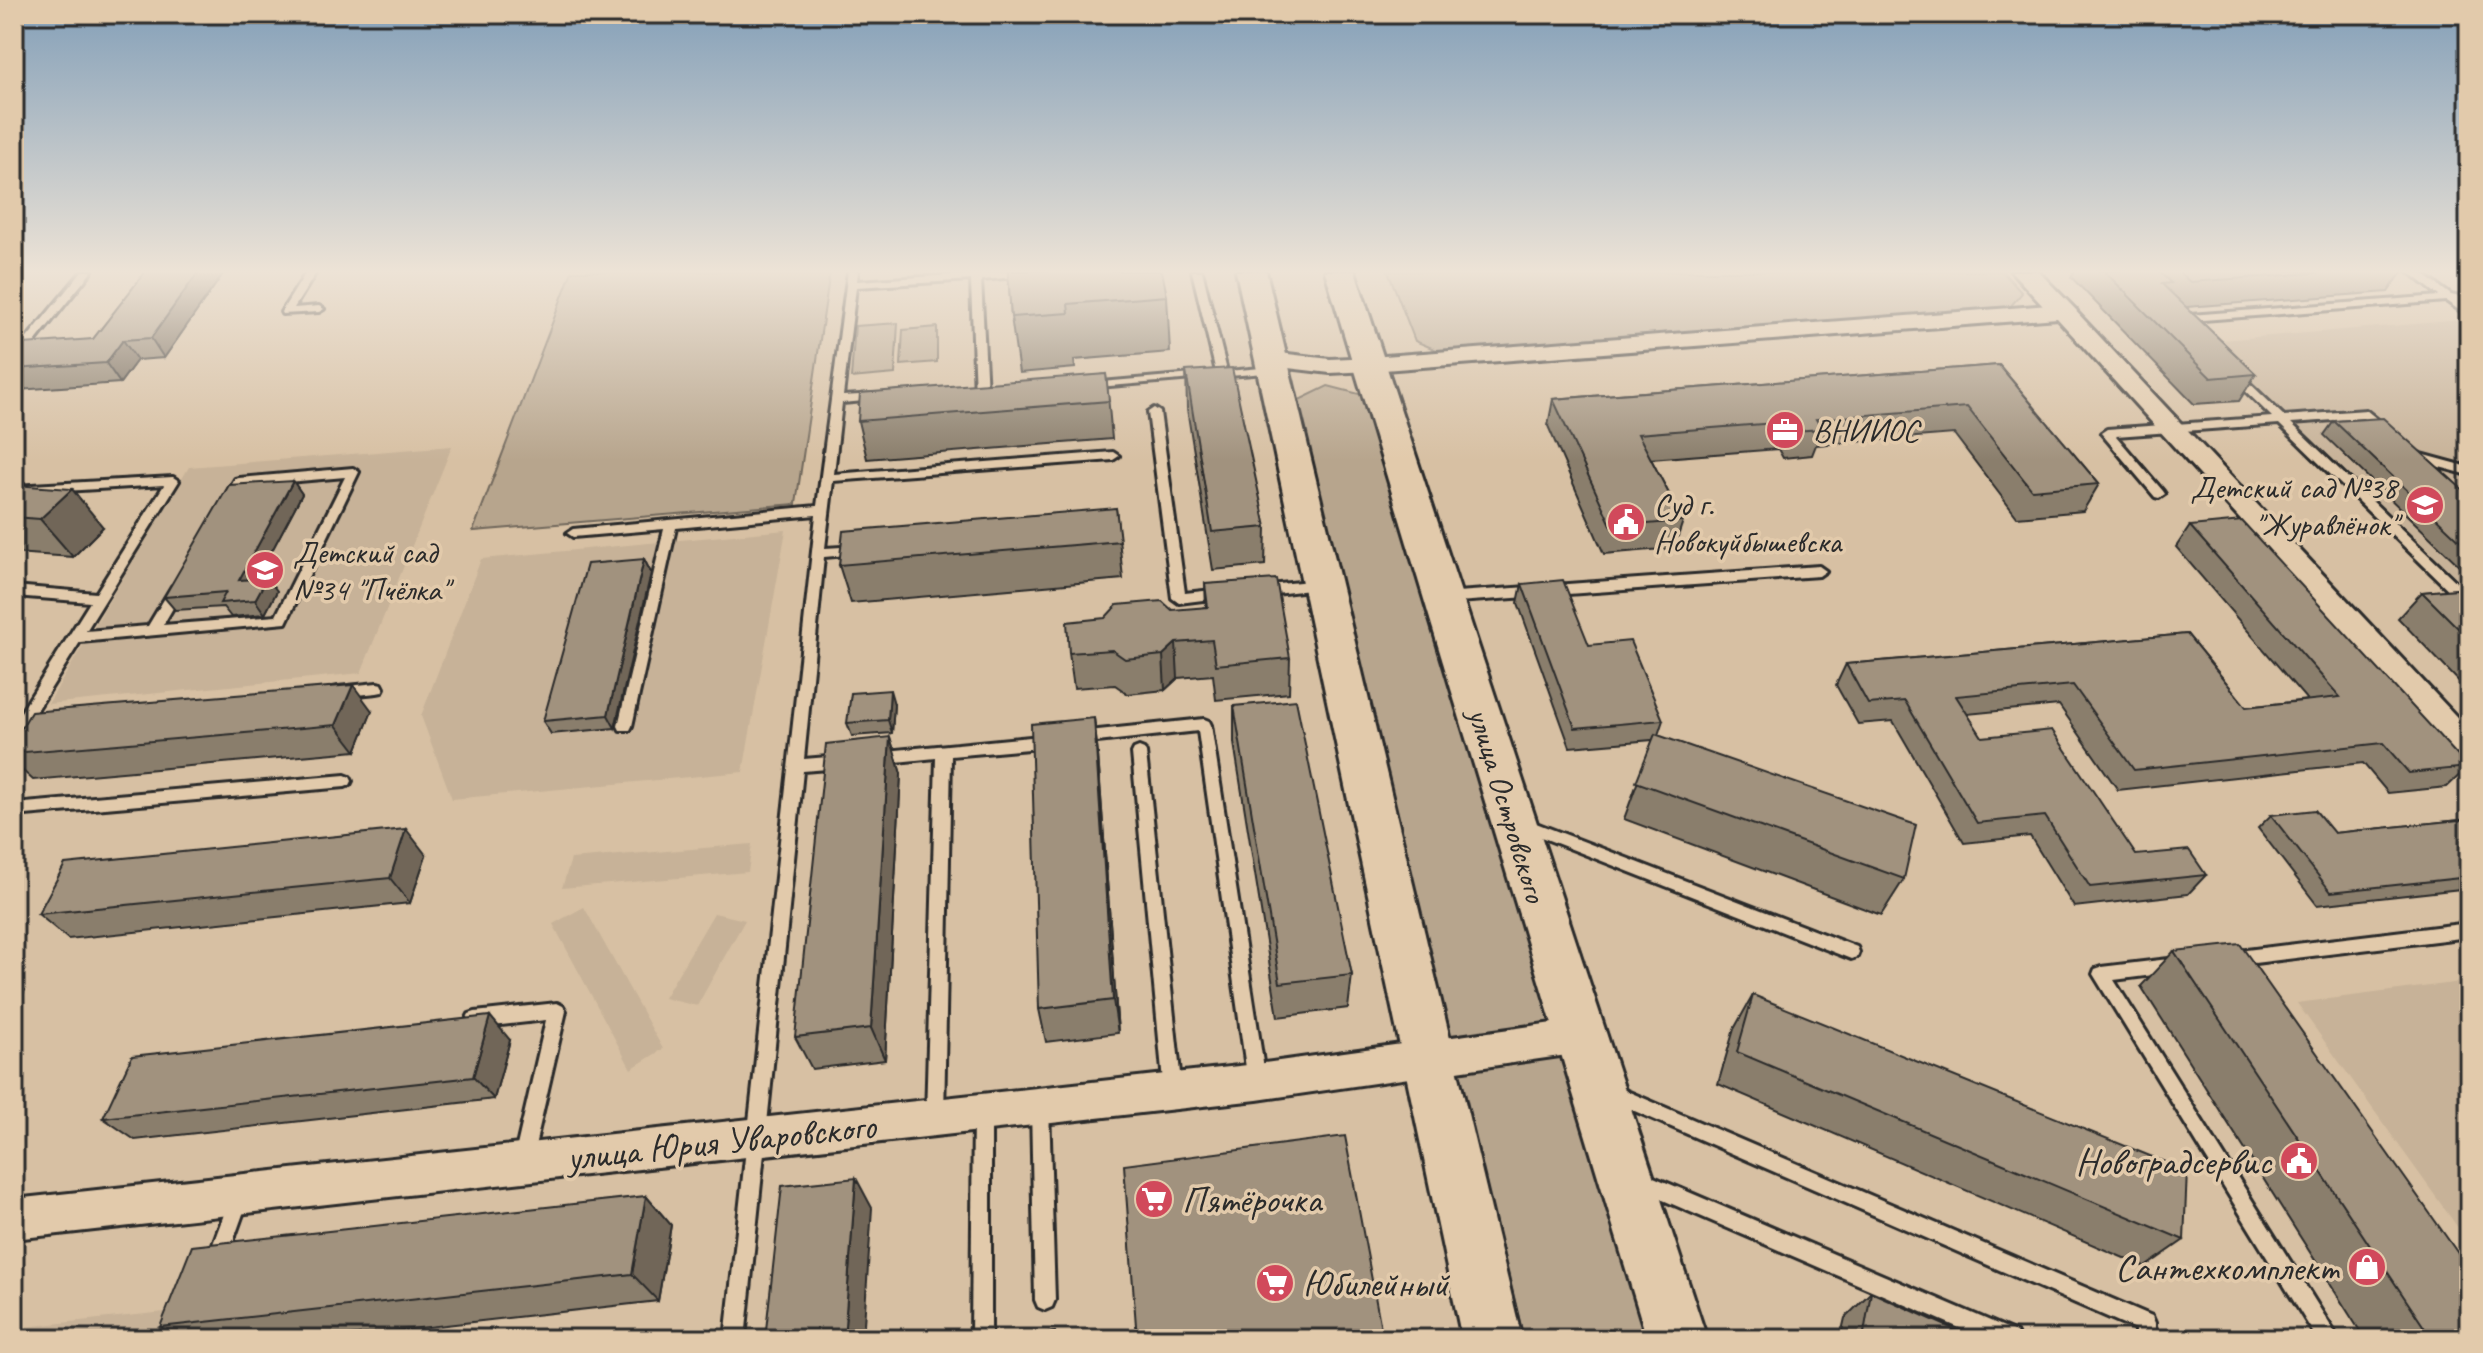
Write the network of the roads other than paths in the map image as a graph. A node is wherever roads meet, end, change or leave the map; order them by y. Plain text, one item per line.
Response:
1 (36, 334) edge
2 (845, 334) edge
3 (978, 334) edge
4 (1212, 334) edge
5 (1265, 334) edge
6 (1361, 334) edge
7 (1761, 334) edge
8 (2085, 334) edge
9 (2219, 360) edge
10 (14, 361) edge
11 (1272, 364) junction
12 (1371, 364) junction
13 (1222, 374) junction
14 (1071, 388) edge
15 (980, 390) junction
16 (966, 391) edge
17 (996, 395) edge
18 (894, 396) edge
19 (837, 400) junction
20 (1154, 412) dead end
21 (2283, 421) junction
22 (2172, 428) junction
23 (2389, 435) edge
24 (2400, 445) edge
25 (1113, 456) dead end
26 (2469, 471) edge
27 (827, 478) junction
28 (14, 490) edge
29 (2159, 494) dead end
30 (224, 509) edge
31 (823, 510) junction
32 (671, 524) junction
33 (573, 533) dead end
34 (866, 549) edge
35 (819, 553) junction
36 (1819, 571) dead end
37 (184, 576) edge
38 (1322, 585) junction
39 (14, 591) edge
40 (98, 598) junction
41 (1443, 598) junction
42 (2469, 602) edge
43 (153, 630) junction
44 (75, 637) junction
45 (377, 688) dead end
46 (316, 694) edge
47 (625, 726) dead end
48 (14, 735) edge
49 (2469, 750) edge
50 (944, 751) junction
51 (1139, 753) dead end
52 (796, 766) junction
53 (345, 781) dead end
54 (14, 810) edge
55 (1512, 820) junction
56 (2469, 930) edge
57 (1851, 952) dead end
58 (463, 1021) edge
59 (1581, 1036) junction
60 (1427, 1058) junction
61 (1257, 1082) junction
62 (1598, 1086) junction
63 (1173, 1092) junction
64 (1040, 1107) junction
65 (982, 1113) junction
66 (935, 1118) junction
67 (757, 1137) junction
68 (522, 1164) junction
69 (1625, 1174) junction
70 (241, 1194) junction
71 (14, 1219) edge
72 (208, 1283) edge
73 (1045, 1300) dead end
74 (735, 1339) edge
75 (981, 1339) edge
76 (1492, 1339) edge
77 (1677, 1339) edge
78 (2009, 1339) edge
79 (2145, 1339) edge
80 (2329, 1339) edge

1 - 10 lane
2 - 19 lane
3 - 15 lane
4 - 13 lane
5 - 11 main road
6 - 12 main road, улица Островского
7 - 12 street
8 - 22 street
9 - 21 lane
11 - 12 street
11 - 13 lane
11 - 38 main road
12 - 41 main road, улица Островского
13 - 14 lane
15 - 16 lane
15 - 17 lane
18 - 19 lane
19 - 27 lane
20 - 38 lane
21 - 22 lane
21 - 23 lane
21 - 42 lane
22 - 29 lane
22 - 49 street
24 - 26 lane
25 - 27 lane
27 - 31 lane
28 - 40 lane
30 - 43 lane
31 - 32 lane
31 - 35 lane
32 - 33 lane
32 - 47 lane
34 - 35 lane
35 - 52 lane
36 - 41 lane
37 - 43 lane
38 - 60 main road
39 - 40 lane
40 - 44 lane
41 - 55 main road, улица Островского
43 - 44 lane
44 - 48 lane
45 - 46 lane
50 - 52 lane
50 - 61 lane
50 - 66 lane
51 - 63 lane
52 - 67 lane
53 - 54 lane
55 - 57 lane
55 - 59 main road, улица Островского
56 - 80 lane
58 - 68 lane
59 - 60 street, улица Юрия Уваровского
59 - 62 main road, улица Островского
60 - 61 street, улица Юрия Уваровского
60 - 76 main road
61 - 63 street, улица Юрия Уваровского
62 - 69 main road, улица Островского
62 - 79 lane
63 - 64 street, улица Юрия Уваровского
64 - 65 street, улица Юрия Уваровского
64 - 73 lane
65 - 66 street, улица Юрия Уваровского
65 - 75 lane
66 - 67 street, улица Юрия Уваровского
67 - 68 street, улица Юрия Уваровского
67 - 74 lane
68 - 70 street, улица Юрия Уваровского
69 - 77 main road, улица Островского
69 - 78 lane
70 - 71 street, улица Юрия Уваровского
70 - 72 lane

